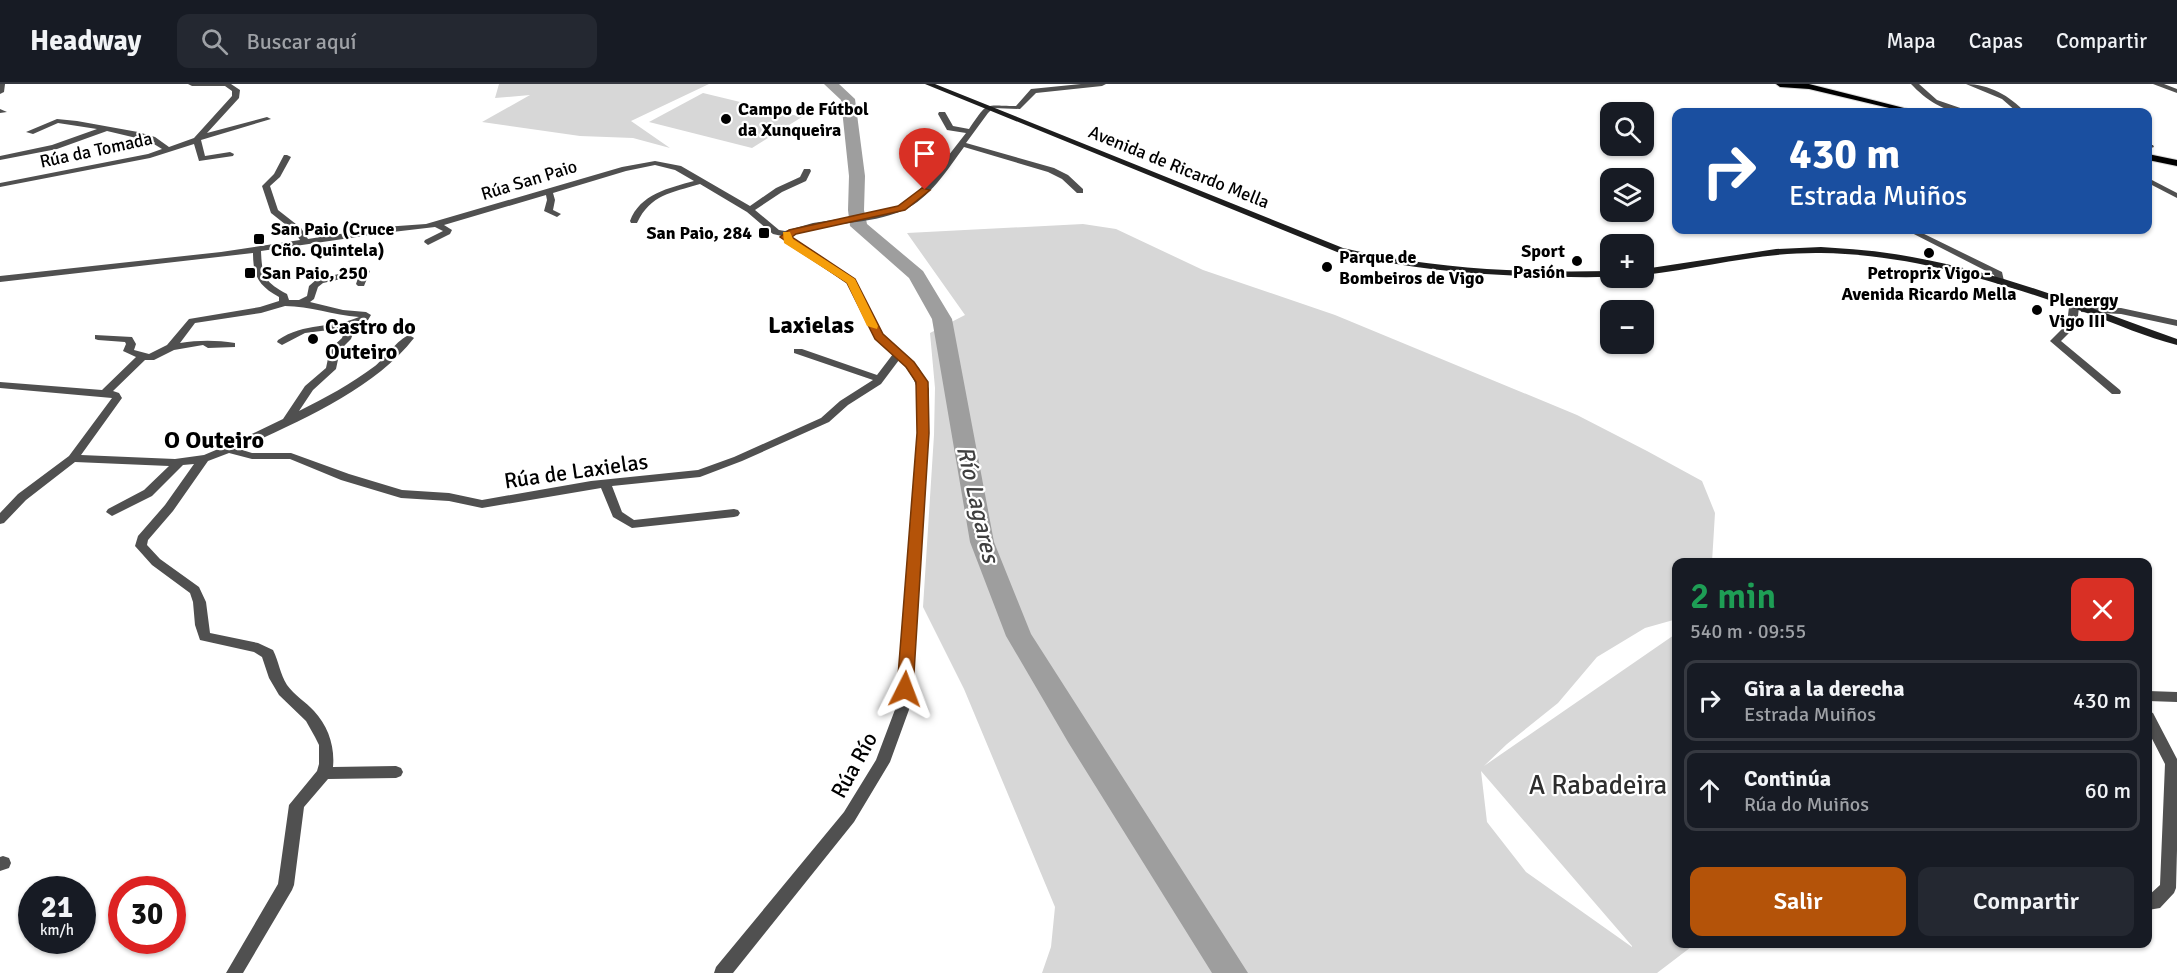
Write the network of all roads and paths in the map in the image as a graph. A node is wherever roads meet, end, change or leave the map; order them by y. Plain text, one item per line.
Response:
1 (1, 84) edge
2 (192, 84) edge
3 (226, 84) edge
4 (929, 84) edge
5 (1102, 84) edge
6 (1786, 84) edge
7 (1798, 84) edge
8 (1915, 84) edge
9 (1970, 84) edge
10 (2157, 84) edge
11 (1813, 88) junction
12 (0, 92) edge
13 (2177, 92) edge
14 (989, 108) junction
15 (1898, 108) edge
16 (1953, 108) edge
17 (2017, 108) edge
18 (942, 114) dead end
19 (267, 119) dead end
20 (106, 129) junction
21 (970, 131) junction
22 (30, 132) dead end
23 (199, 139) junction
24 (961, 144) junction
25 (168, 150) junction
26 (230, 154) dead end
27 (2152, 155) edge
28 (287, 157) dead end
29 (0, 158) edge
30 (2177, 164) edge
31 (807, 171) dead end
32 (701, 181) junction
33 (2152, 182) edge
34 (0, 185) edge
35 (549, 191) junction
36 (1080, 191) dead end
37 (2177, 196) edge
38 (750, 210) junction
39 (557, 214) dead end
40 (634, 221) dead end
41 (437, 225) junction
42 (786, 234) junction
43 (1918, 234) edge
44 (428, 242) dead end
45 (306, 243) junction
46 (257, 250) junction
47 (1693, 264) junction
48 (1420, 265) junction
49 (1654, 266) edge
50 (1496, 268) junction
51 (1654, 270) edge
52 (1600, 272) edge
53 (1600, 273) edge
54 (1557, 275) junction
55 (0, 279) edge
56 (1999, 280) junction
57 (361, 284) dead end
58 (284, 303) junction
59 (301, 303) junction
60 (2079, 308) junction
61 (352, 323) junction
62 (2177, 323) edge
63 (98, 337) dead end
64 (409, 338) dead end
65 (282, 342) dead end
66 (2177, 342) edge
67 (231, 345) dead end
68 (171, 347) junction
69 (798, 351) dead end
70 (898, 354) junction
71 (142, 357) junction
72 (880, 378) junction
73 (0, 385) edge
74 (2116, 392) dead end
75 (105, 393) junction
76 (286, 422) junction
77 (231, 450) junction
78 (73, 458) junction
79 (204, 458) junction
80 (181, 460) junction
81 (606, 485) junction
82 (112, 512) dead end
83 (734, 513) dead end
84 (0, 520) edge
85 (2152, 696) edge
86 (2177, 697) edge
87 (2152, 725) edge
88 (396, 772) dead end
89 (324, 773) junction
90 (2152, 903) edge
91 (234, 973) edge
92 (722, 973) edge

1 - 12 street
2 - 3 street
3 - 23 street
4 - 14 main road, Avenida de Ricardo Mella
5 - 14 street
6 - 11 main road
7 - 11 main road
8 - 16 street
9 - 17 street
10 - 13 street
11 - 15 main road
14 - 21 street
14 - 48 main road, Avenida de Ricardo Mella
18 - 21 street
19 - 23 street, Rúa da Tomada
20 - 22 street
20 - 25 street
20 - 29 street
21 - 24 street
23 - 25 street, Rúa da Tomada
23 - 26 street
24 - 36 street
24 - 42 street
25 - 34 street, Rúa da Tomada
27 - 30 main road
28 - 45 street
31 - 38 street
32 - 35 street, Rúa San Paio
32 - 38 street, Rúa San Paio
32 - 40 street
33 - 37 street
35 - 39 street
35 - 41 street, Rúa San Paio
38 - 42 street, Rúa San Paio
41 - 44 street
41 - 45 street, Rúa San Paio
42 - 70 street, Rúa Río
43 - 56 street
45 - 46 street, Rúa San Paio
46 - 55 street, Rúa San Paio
46 - 58 street
47 - 49 main road
47 - 51 main road
47 - 56 main road
48 - 50 main road, Avenida de Ricardo Mella
48 - 54 main road, Avenida de Ricardo Mella
50 - 52 main road, Avenida de Ricardo Mella
50 - 54 main road
53 - 54 main road
56 - 60 main road
57 - 59 street
58 - 59 street
58 - 68 street
59 - 61 street
60 - 62 street
60 - 66 main road
60 - 74 street
61 - 65 street
61 - 76 street
63 - 71 street
64 - 76 street
67 - 68 street
68 - 71 street
69 - 72 street
70 - 72 street, Rúa de Laxielas
70 - 92 street, Rúa Río
71 - 75 street
72 - 81 street, Rúa de Laxielas
73 - 75 street
75 - 78 street
76 - 77 street
77 - 79 street
77 - 81 street, Rúa de Laxielas
78 - 80 street
78 - 84 street
79 - 80 street
79 - 89 street
80 - 82 street
81 - 83 street
85 - 86 street
87 - 90 street
88 - 89 street
89 - 91 street

